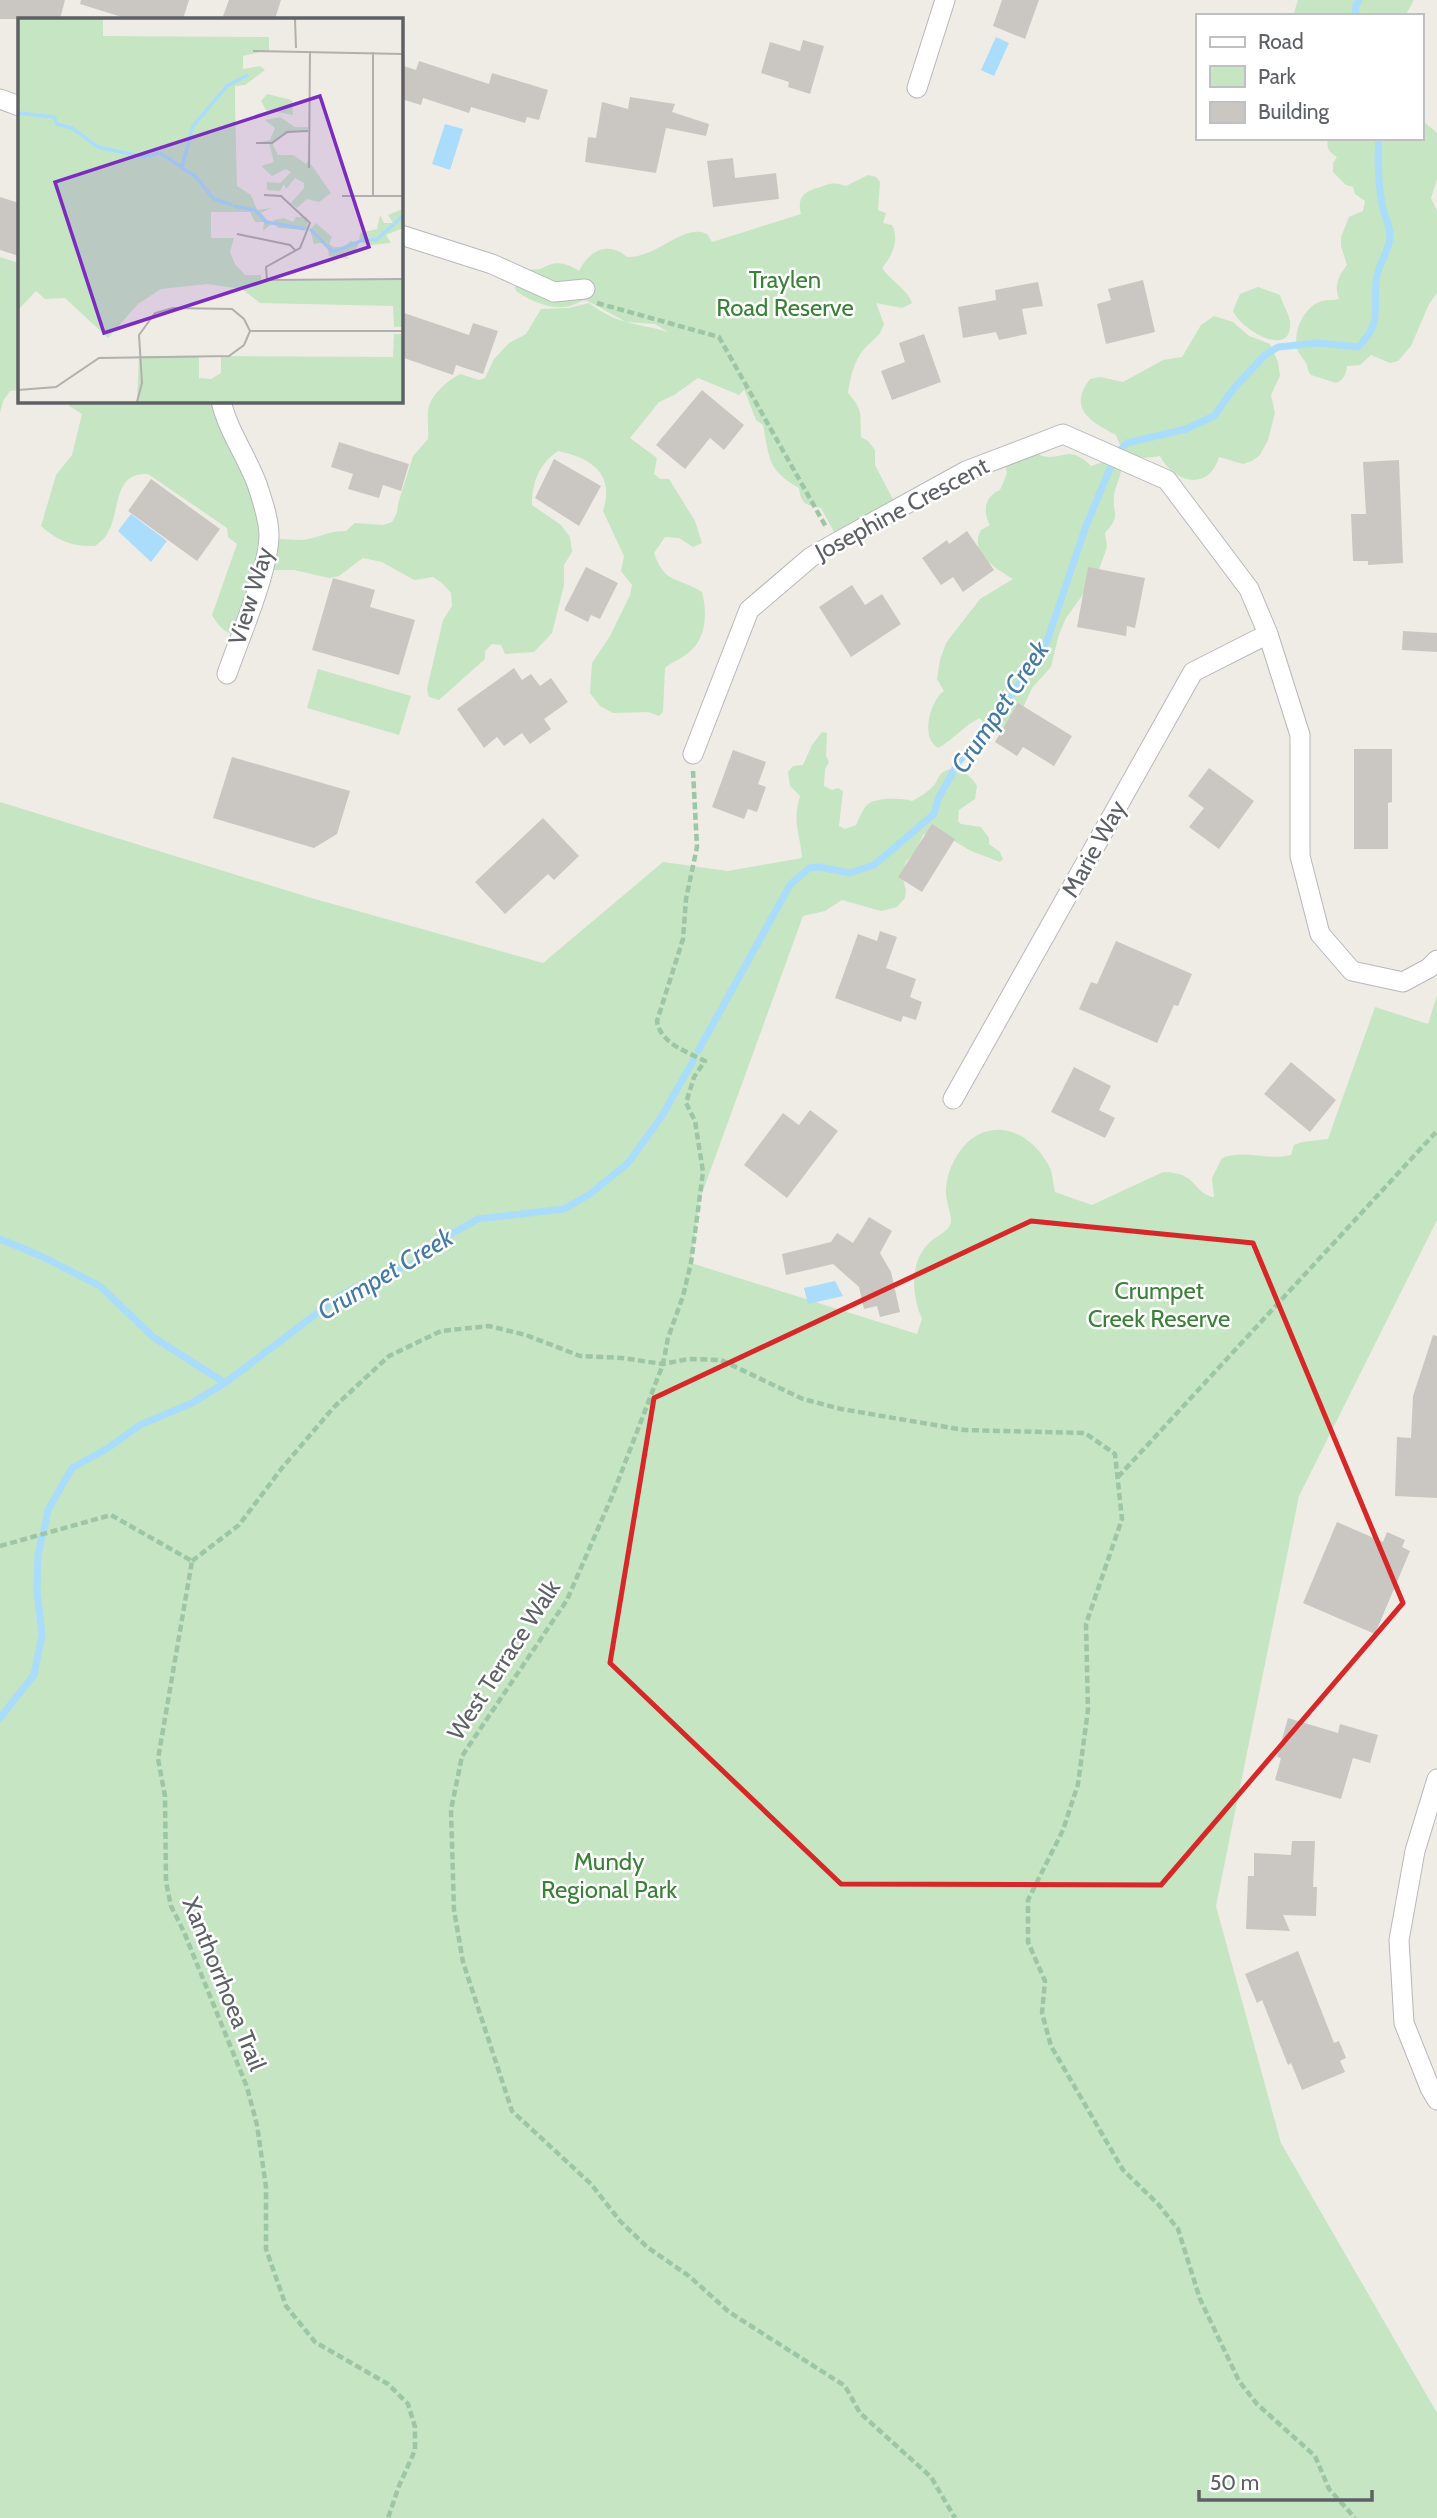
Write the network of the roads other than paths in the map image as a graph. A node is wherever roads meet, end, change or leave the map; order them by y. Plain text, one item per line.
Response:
1 (945, 0) edge
2 (917, 88) dead end
3 (0, 99) edge
4 (18, 106) edge
5 (402, 235) edge
6 (585, 289) road end
7 (221, 402) edge
8 (1268, 634) junction
9 (227, 674) dead end
10 (693, 754) road end
11 (1437, 960) edge
12 (953, 1099) dead end
13 (1437, 1779) edge
14 (1437, 2100) edge

1 - 2 street
3 - 4 street
5 - 6 street
7 - 9 street, View Way
8 - 10 street, Josephine Crescent
8 - 11 street, Josephine Crescent
8 - 12 street, Marie Way
13 - 14 street

